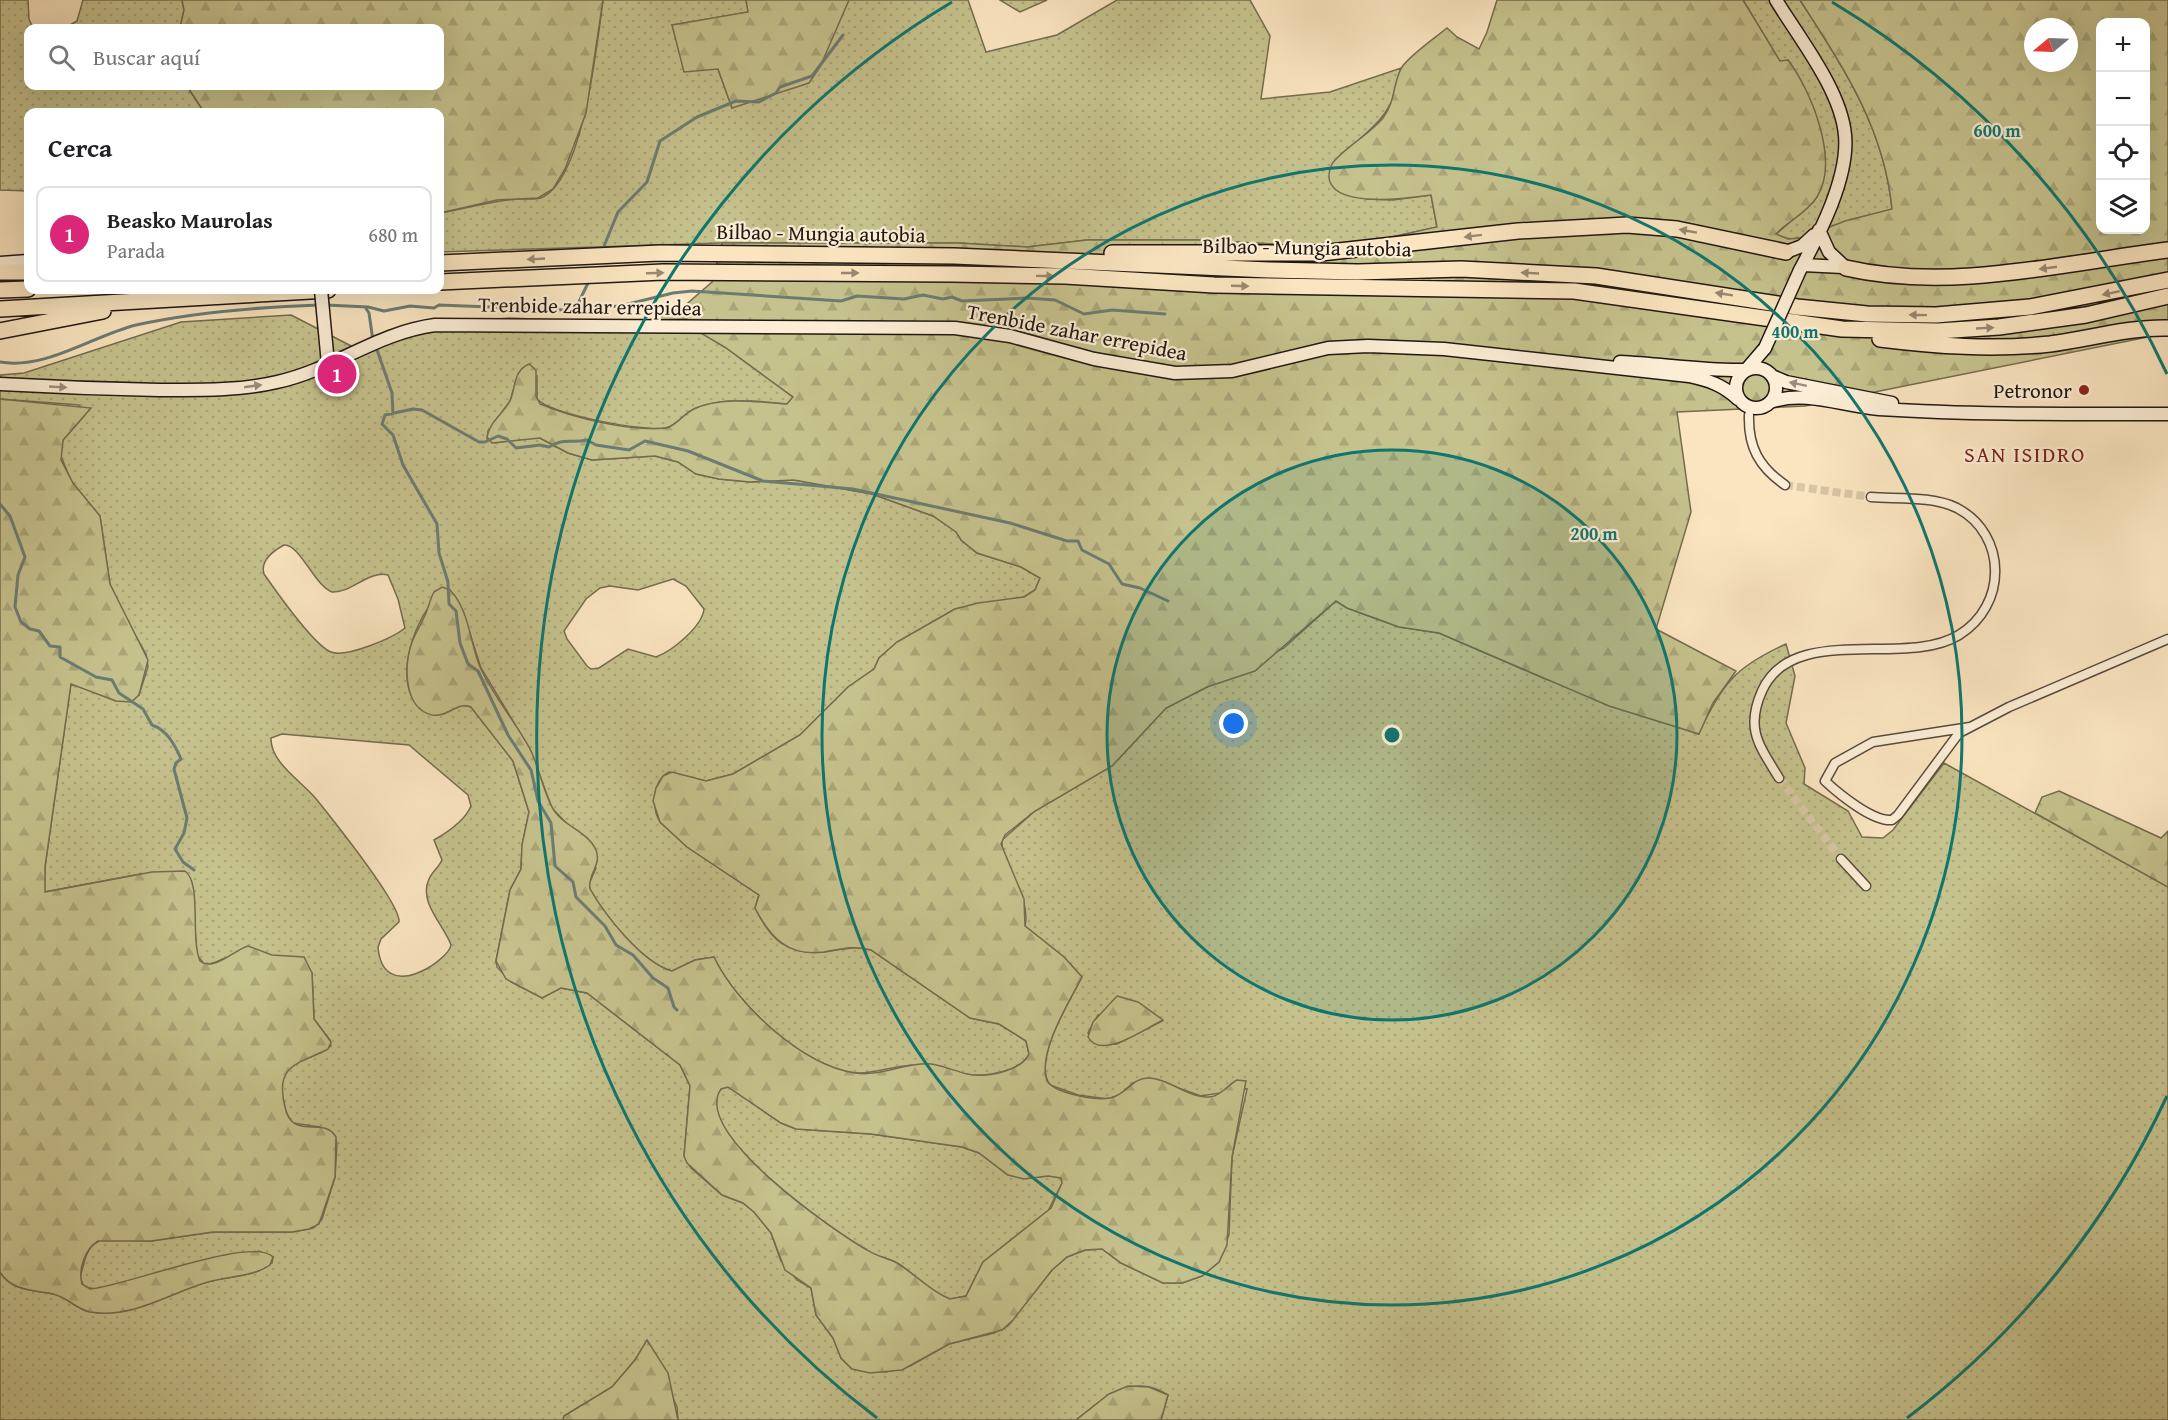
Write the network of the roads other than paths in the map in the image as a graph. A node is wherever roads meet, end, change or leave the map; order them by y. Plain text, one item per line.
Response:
1 (1776, 0) edge
2 (1819, 230) junction
3 (2168, 250) edge
4 (1786, 252) junction
5 (1025, 259) junction
6 (24, 261) edge
7 (0, 263) edge
8 (444, 263) edge
9 (1802, 268) junction
10 (1846, 268) junction
11 (0, 272) edge
12 (24, 272) edge
13 (2168, 280) edge
14 (444, 282) edge
15 (24, 289) edge
16 (0, 290) edge
17 (261, 294) edge
18 (321, 294) edge
19 (2168, 297) edge
20 (126, 302) junction
21 (0, 309) edge
22 (2168, 328) edge
23 (1842, 329) junction
24 (0, 331) edge
25 (1765, 348) junction
26 (1583, 363) junction
27 (328, 364) junction
28 (1746, 370) junction
29 (1770, 373) junction
30 (0, 384) edge
31 (1738, 399) junction
32 (1770, 402) junction
33 (1916, 410) junction
34 (2168, 414) edge
35 (1749, 415) dead end
36 (1785, 485) tunnel mouth
37 (1871, 498) tunnel mouth
38 (2168, 639) edge
39 (1970, 727) junction
40 (1779, 778) tunnel mouth
41 (1841, 859) tunnel mouth
42 (1866, 886) dead end

1 - 2 street
2 - 4 street
2 - 9 street
2 - 10 street
3 -> 10 highway
4 -> 5 highway
4 - 9 street
5 -> 8 highway, Bilbao - Mungia autobia
13 -> 5 highway, Bilbao - Mungia autobia
6 - 7 street
9 - 10 street
9 - 25 street, bridge
11 - 12 highway
14 -> 23 highway, Bilbao - Mungia autobia
15 - 16 highway
17 - 20 highway
18 - 27 street, bridge
23 -> 19 highway, Bilbao - Mungia autobia
20 - 21 highway
20 - 24 highway
22 - 23 highway
25 - 28 street
25 - 29 street
26 - 27 street, Trenbide zahar errepidea
26 - 28 street, Trenbide zahar errepidea
26 - 31 street, Trenbide zahar errepidea
30 -> 27 street, Trenbide zahar errepidea
28 - 29 street
28 - 31 street
29 - 32 street
33 -> 29 street
31 - 32 street
32 - 33 street
33 - 34 street
35 - 36 street
37 - 40 street
38 - 39 street
39 - 39 street
41 - 42 street

